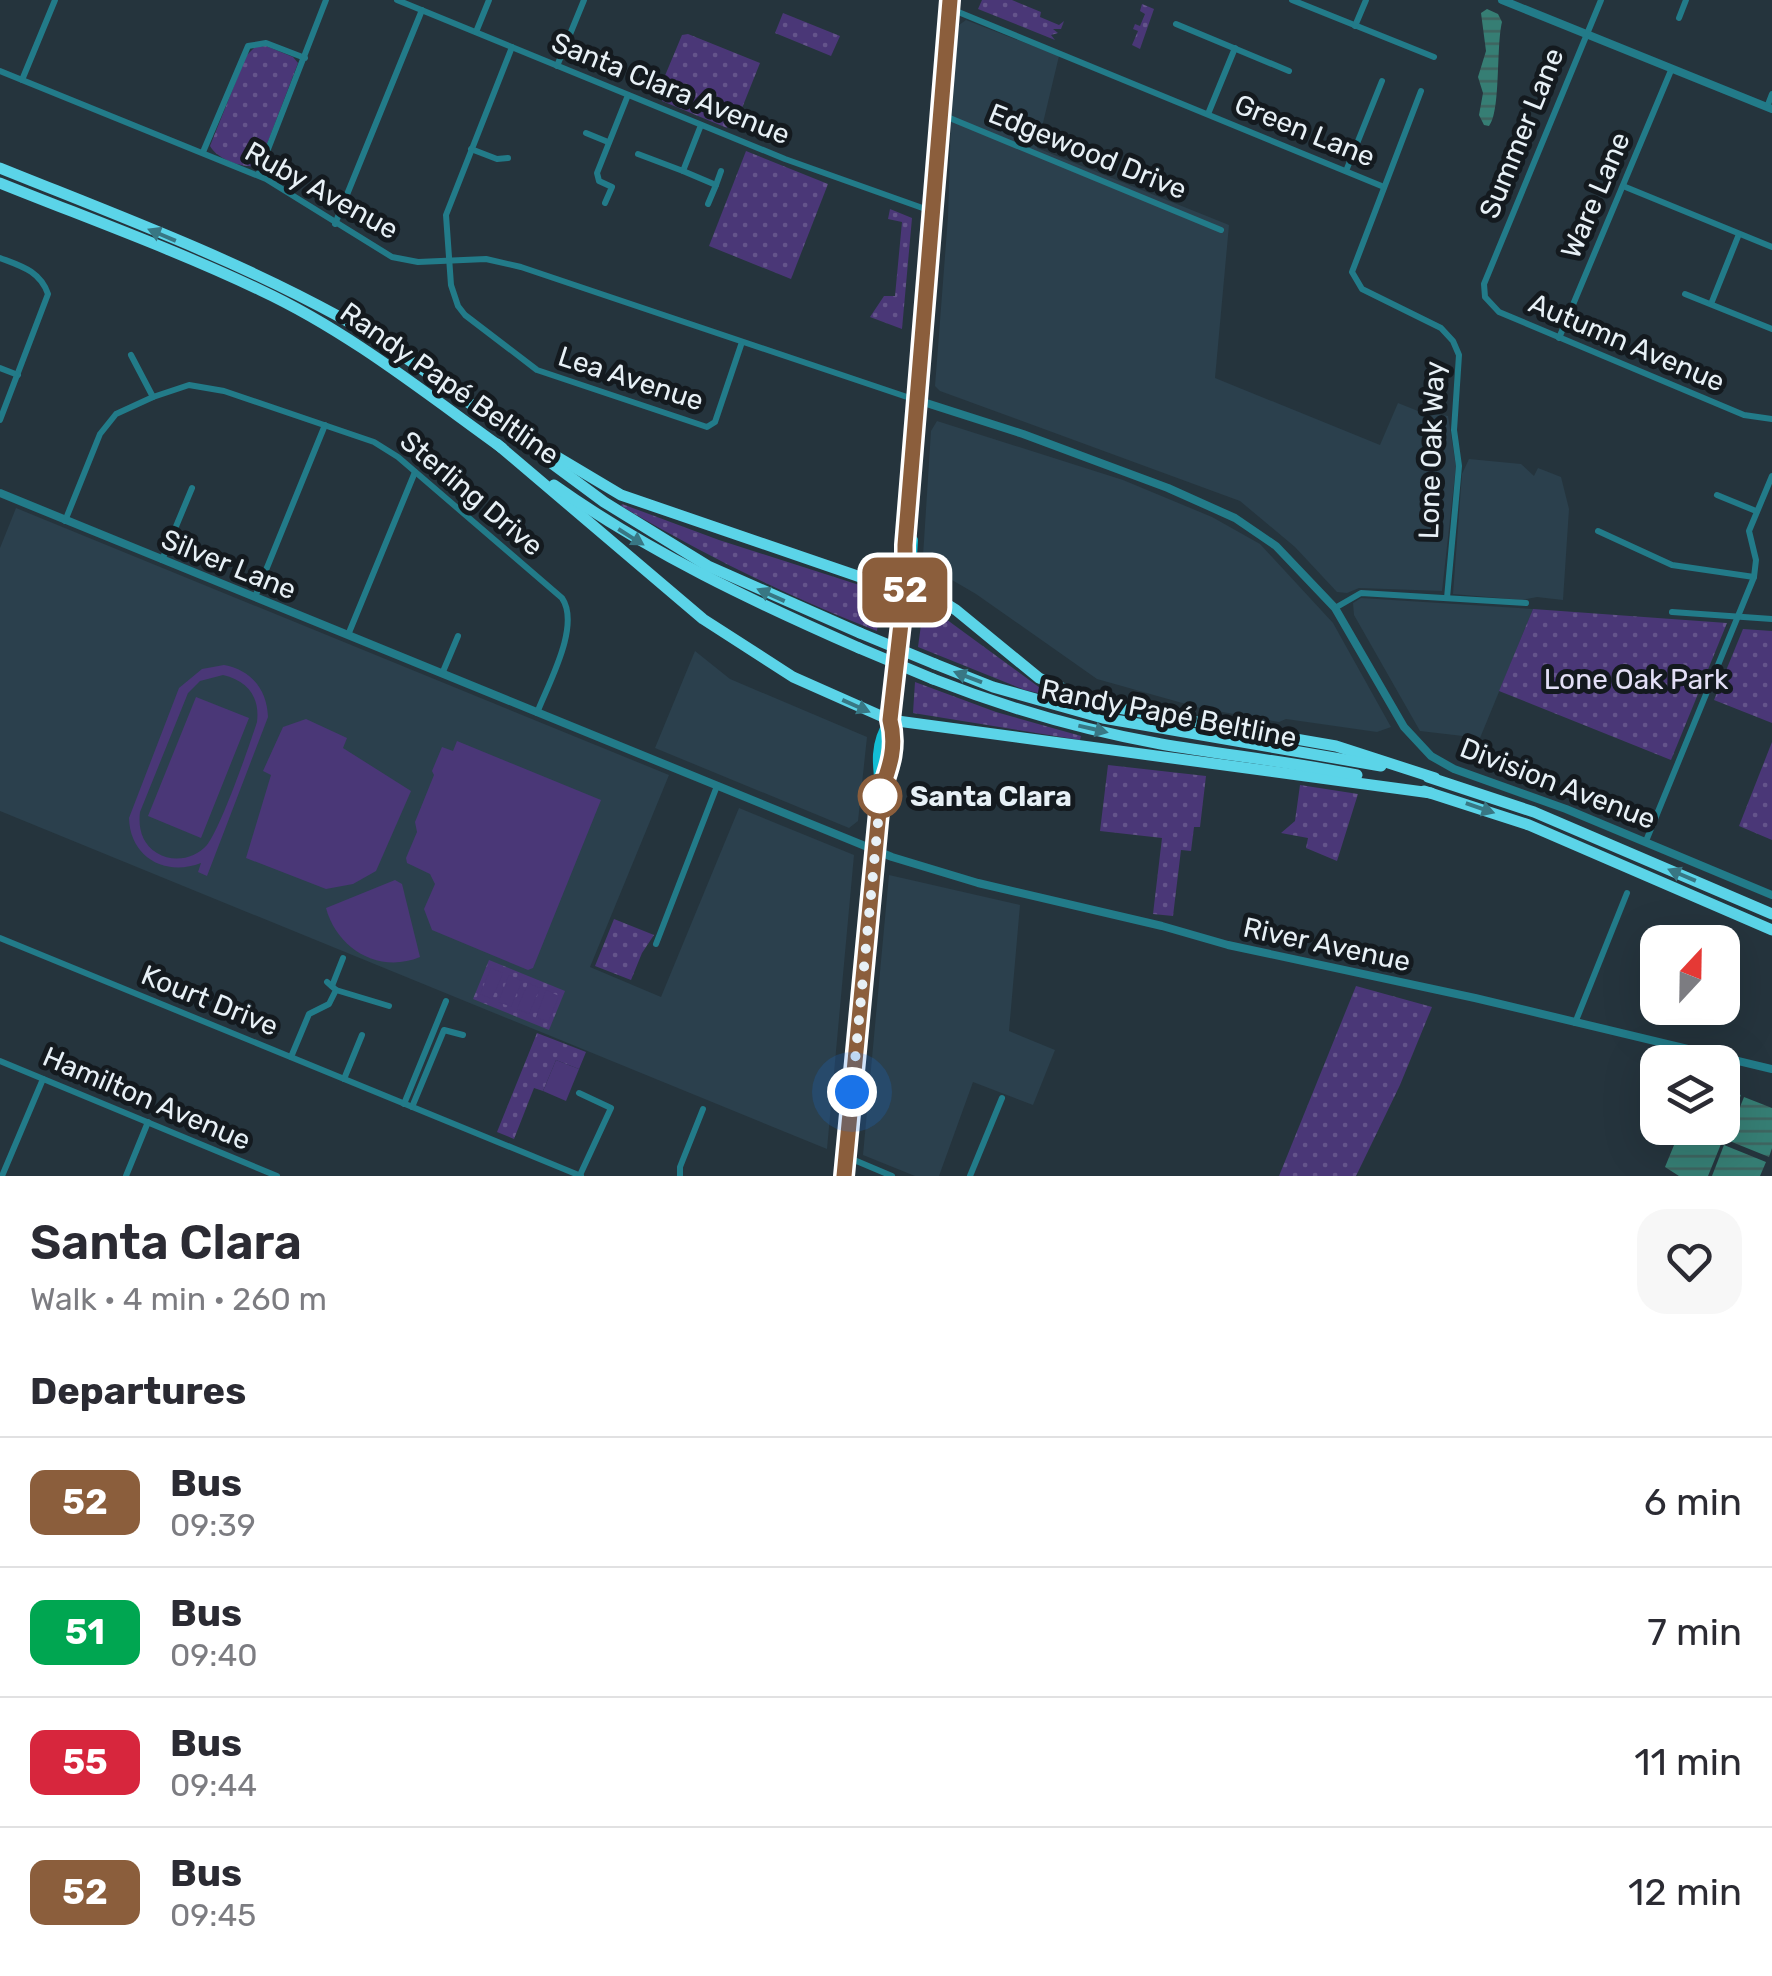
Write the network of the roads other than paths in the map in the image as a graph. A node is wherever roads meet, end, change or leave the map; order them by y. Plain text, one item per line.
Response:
1 (55, 0) edge
2 (326, 0) edge
3 (397, 0) edge
4 (489, 0) edge
5 (584, 0) edge
6 (1292, 0) edge
7 (1366, 0) edge
8 (1502, 0) edge
9 (1601, 0) edge
10 (1686, 0) edge
11 (949, 4) edge
12 (422, 10) junction
13 (1679, 18) dead end
14 (1176, 24) dead end
15 (1356, 26) junction
16 (476, 32) junction
17 (1586, 34) junction
18 (512, 47) junction
19 (1234, 48) junction
20 (305, 58) junction
21 (1434, 58) dead end
22 (557, 66) junction
23 (1672, 68) junction
24 (0, 71) edge
25 (1290, 71) dead end
26 (22, 80) junction
27 (1382, 81) dead end
28 (1421, 91) dead end
29 (1772, 94) edge
30 (628, 95) junction
31 (1769, 108) edge
32 (939, 113) junction
33 (1208, 114) junction
34 (702, 125) junction
35 (586, 133) dead end
36 (609, 142) junction
37 (471, 150) junction
38 (202, 152) junction
39 (638, 154) dead end
40 (508, 158) dead end
41 (0, 168) edge
42 (1346, 171) junction
43 (683, 172) junction
44 (721, 172) dead end
45 (258, 175) junction
46 (0, 183) edge
47 (716, 184) junction
48 (1624, 186) junction
49 (1384, 187) junction
50 (605, 204) dead end
51 (708, 204) dead end
52 (930, 211) junction
53 (335, 224) junction
54 (1221, 230) dead end
55 (1739, 234) junction
56 (1772, 247) edge
57 (0, 258) edge
58 (448, 260) junction
59 (1484, 284) joint
60 (1686, 294) dead end
61 (1711, 304) junction
62 (1772, 330) edge
63 (1560, 338) junction
64 (742, 342) junction
65 (131, 356) dead end
66 (0, 368) edge
67 (18, 375) junction
68 (153, 396) junction
69 (917, 400) junction
70 (485, 414) junction
71 (1772, 419) edge
72 (0, 420) edge
73 (325, 425) junction
74 (497, 444) junction
75 (415, 472) junction
76 (1772, 476) edge
77 (192, 488) dead end
78 (0, 493) edge
79 (1717, 496) dead end
80 (1756, 512) junction
81 (65, 522) junction
82 (1598, 531) dead end
83 (162, 560) junction
84 (1754, 577) junction
85 (905, 588) junction
86 (255, 598) junction
87 (1447, 598) junction
88 (1526, 603) dead end
89 (1335, 608) junction
90 (1672, 612) dead end
91 (1737, 617) junction
92 (1772, 620) edge
93 (347, 636) junction
94 (458, 636) dead end
95 (442, 675) junction
96 (537, 714) junction
97 (890, 720) junction
98 (1435, 778) junction
99 (717, 786) junction
100 (1431, 793) junction
101 (1646, 842) junction
102 (875, 851) junction
103 (1627, 893) dead end
104 (1772, 896) edge
105 (1772, 914) edge
106 (1772, 930) edge
107 (0, 938) edge
108 (656, 944) dead end
109 (343, 958) dead end
110 (332, 986) junction
111 (446, 1001) dead end
112 (388, 1006) dead end
113 (1575, 1023) junction
114 (362, 1035) dead end
115 (464, 1035) dead end
116 (291, 1057) junction
117 (0, 1061) edge
118 (1772, 1069) edge
119 (43, 1079) junction
120 (344, 1079) junction
121 (579, 1094) dead end
122 (1002, 1098) dead end
123 (408, 1105) junction
124 (703, 1109) dead end
125 (148, 1122) junction
126 (846, 1157) junction
127 (246, 1163) junction
128 (2, 1176) edge
129 (126, 1176) edge
130 (240, 1176) edge
131 (278, 1176) edge
132 (580, 1176) edge
133 (680, 1176) edge
134 (844, 1176) edge
135 (892, 1176) edge
136 (970, 1176) edge

1 - 26 street
2 - 20 street
3 - 12 street, Santa Clara Avenue
4 - 16 street
5 - 22 street
6 - 15 street
7 - 15 street
8 - 17 street
9 - 17 street, Summer Lane
10 - 13 street
11 - 32 main road
11 - 33 street, Green Lane
12 - 16 street, Santa Clara Avenue
12 - 53 street
14 - 19 street
15 - 21 street
16 - 18 street, Santa Clara Avenue
17 - 23 street
17 - 59 street, Summer Lane
18 - 22 street, Santa Clara Avenue
18 - 37 street
19 - 25 street
19 - 33 street, Green Lane
20 - 38 street
20 - 45 street
22 - 30 street, Santa Clara Avenue
23 - 31 street
23 - 48 street, Ware Lane
24 - 26 street, Ruby Avenue
26 - 38 street, Ruby Avenue
27 - 42 street
28 - 49 street
29 - 31 street
30 - 34 street, Santa Clara Avenue
30 - 36 street
32 - 52 main road
32 - 54 street, Edgewood Drive
33 - 42 street, Green Lane
34 - 43 street
34 - 52 street, Santa Clara Avenue
35 - 36 street
36 - 50 street
37 - 40 street
37 - 58 street
38 - 45 street, Ruby Avenue
39 - 43 street
70 -> 41 highway, Randy Papé Beltline
42 - 49 street, Green Lane
43 - 47 street
44 - 47 street
45 - 53 street, Ruby Avenue
46 - 74 highway, Randy Papé Beltline
47 - 51 street
48 - 55 street
48 - 63 street, Ware Lane
49 - 87 street, Lone Oak Way
52 - 69 main road
53 - 58 street, Ruby Avenue
55 - 56 street
55 - 61 street
57 - 67 street
58 - 64 street, Ruby Avenue
58 - 64 street, Lea Avenue
59 - 63 street, Autumn Avenue
60 - 61 street
61 - 62 street
63 - 71 street, Autumn Avenue
64 - 69 street, Ruby Avenue
65 - 68 street
66 - 67 street
67 - 72 street
68 - 73 street, Sterling Drive
68 - 81 street, Sterling Drive
69 - 85 main road
69 - 89 street, Division Avenue
70 - 85 highway
98 -> 70 highway, Randy Papé Beltline, bridge
73 - 75 street, Sterling Drive
73 - 86 street
74 -> 97 highway
74 -> 100 highway, Randy Papé Beltline, bridge
75 - 93 street
75 - 96 street, Sterling Drive
76 - 80 street
77 - 83 street
78 - 81 street, Silver Lane
79 - 80 street
80 - 84 street
81 - 83 street, Silver Lane
82 - 84 street
83 - 86 street, Silver Lane
84 - 91 street
85 - 97 main road
85 - 98 highway
86 - 93 street, Silver Lane
87 - 88 street
87 - 89 street
89 - 101 street, Division Avenue
90 - 91 street
91 - 92 street
91 - 101 street
93 - 95 street, Silver Lane
94 - 95 street
95 - 96 street, Silver Lane
96 - 99 street, Silver Lane
97 - 100 highway
97 - 102 main road
105 -> 98 highway, Randy Papé Beltline
99 - 102 street, Silver Lane
99 - 108 street
100 -> 106 highway, Randy Papé Beltline
101 - 104 street, Division Avenue
102 - 113 street, River Avenue
102 - 126 main road
103 - 113 street
107 - 116 street, Kourt Drive
109 - 110 street
110 - 112 street
110 - 116 street
111 - 123 street
113 - 118 street, River Avenue
114 - 120 street
115 - 123 street
116 - 120 street, Kourt Drive
117 - 119 street, Hamilton Avenue
119 - 125 street, Hamilton Avenue
119 - 128 street
120 - 123 street, Kourt Drive
121 - 132 street, Kourt Drive
122 - 136 street
123 - 132 street, Kourt Drive
124 - 133 street
125 - 127 street, Hamilton Avenue
125 - 129 street
126 - 134 main road
126 - 135 street
127 - 130 street
127 - 131 street, Hamilton Avenue

